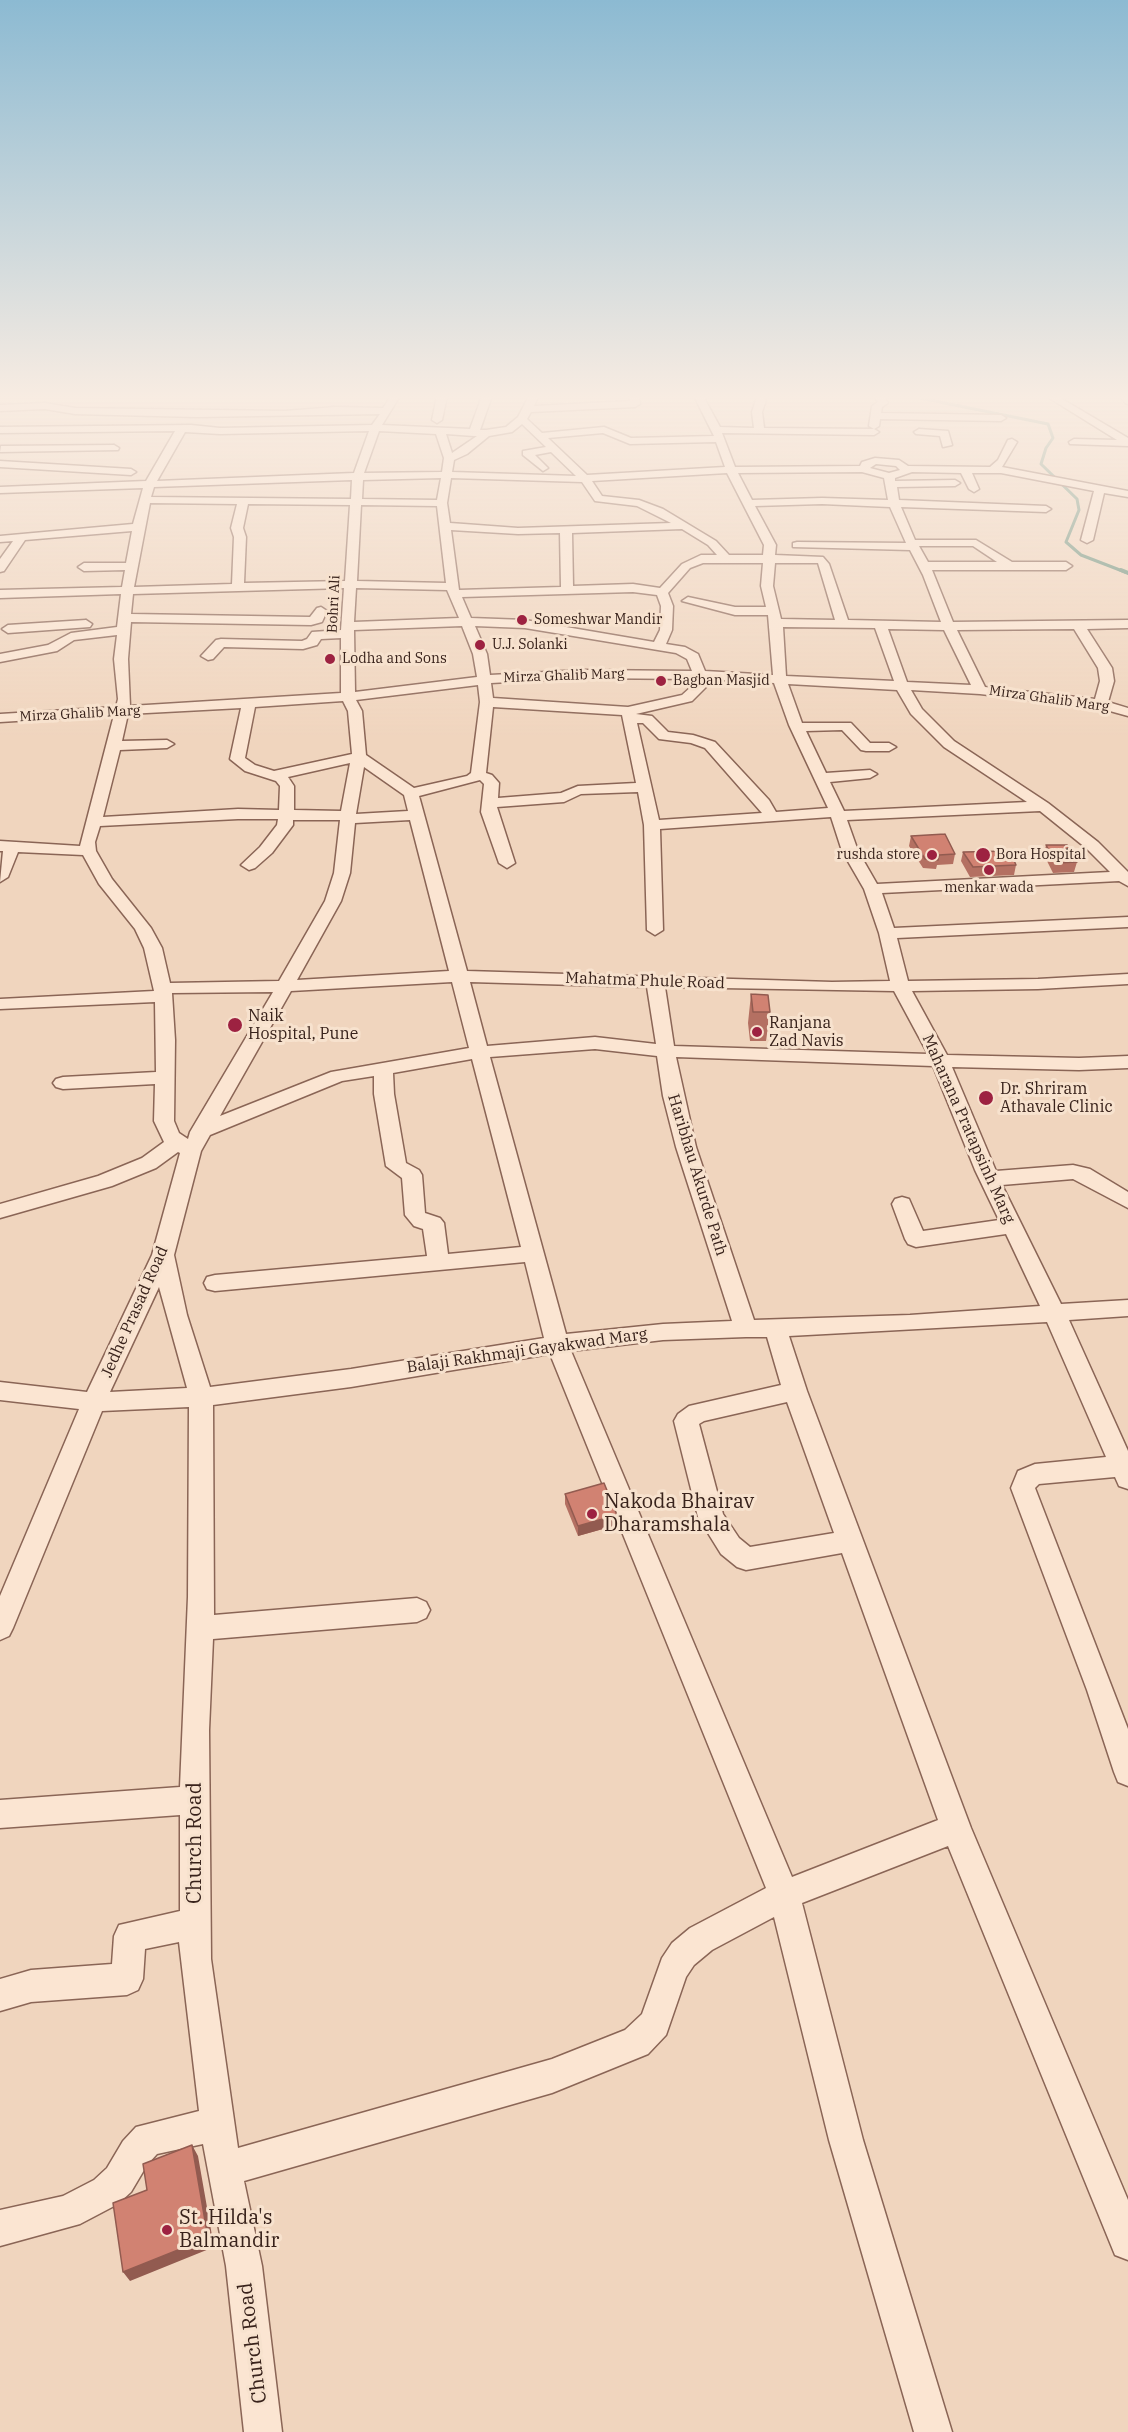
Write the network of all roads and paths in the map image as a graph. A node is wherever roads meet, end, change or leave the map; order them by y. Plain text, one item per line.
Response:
1 (142, 509) edge
2 (241, 509) edge
3 (355, 509) edge
4 (443, 509) edge
5 (651, 509) edge
6 (751, 509) edge
7 (897, 509) edge
8 (1038, 509) edge
9 (1094, 509) edge
10 (1034, 524) dead end
11 (444, 526) junction
12 (682, 526) junction
13 (138, 527) junction
14 (566, 530) junction
15 (22, 536) junction
16 (0, 539) edge
17 (1086, 540) dead end
18 (911, 542) junction
19 (776, 549) junction
20 (724, 558) junction
21 (132, 566) junction
22 (924, 566) junction
23 (1066, 566) dead end
24 (84, 567) dead end
25 (1012, 567) junction
26 (0, 568) edge
27 (349, 584) junction
28 (238, 586) junction
29 (453, 590) junction
30 (127, 591) junction
31 (567, 591) junction
32 (662, 593) junction
33 (0, 594) edge
34 (688, 601) dead end
35 (775, 617) junction
36 (466, 622) junction
37 (125, 623) junction
38 (843, 624) junction
39 (1128, 624) edge
40 (879, 625) junction
41 (347, 626) junction
42 (948, 626) junction
43 (1078, 626) junction
44 (8, 629) dead end
45 (659, 645) junction
46 (208, 656) dead end
47 (2, 666) edge
48 (700, 675) junction
49 (486, 680) junction
50 (780, 680) junction
51 (902, 686) junction
52 (980, 690) junction
53 (348, 697) junction
54 (487, 702) junction
55 (249, 703) junction
56 (1100, 704) junction
57 (122, 711) junction
58 (1128, 712) edge
59 (629, 715) junction
60 (0, 718) edge
61 (797, 727) junction
62 (167, 744) dead end
63 (113, 746) junction
64 (889, 747) dead end
65 (359, 757) junction
66 (870, 774) dead end
67 (276, 775) junction
68 (478, 775) junction
69 (821, 778) junction
70 (646, 788) junction
71 (489, 803) junction
72 (414, 804) junction
73 (1043, 806) junction
74 (286, 813) junction
75 (838, 814) junction
76 (771, 816) junction
77 (348, 818) junction
78 (93, 822) junction
79 (652, 825) junction
80 (6, 846) edge
81 (88, 851) junction
82 (507, 863) dead end
83 (249, 865) dead end
84 (0, 877) edge
85 (1126, 879) edge
86 (872, 889) junction
87 (1128, 922) edge
88 (655, 930) dead end
89 (887, 933) junction
90 (457, 976) junction
91 (655, 982) junction
92 (1126, 983) edge
93 (288, 985) junction
94 (900, 986) junction
95 (163, 992) junction
96 (0, 1004) edge
97 (665, 1051) junction
98 (480, 1052) junction
99 (940, 1060) junction
100 (1128, 1062) edge
101 (384, 1067) junction
102 (165, 1077) junction
103 (63, 1083) dead end
104 (200, 1132) junction
105 (184, 1147) junction
106 (989, 1179) junction
107 (1128, 1201) edge
108 (902, 1204) dead end
109 (0, 1211) edge
110 (1012, 1226) junction
111 (533, 1254) junction
112 (163, 1255) junction
113 (439, 1263) junction
114 (215, 1282) dead end
115 (1128, 1308) edge
116 (1054, 1314) junction
117 (746, 1329) junction
118 (776, 1330) junction
119 (557, 1344) junction
120 (0, 1391) edge
121 (795, 1391) junction
122 (201, 1397) junction
123 (94, 1402) junction
124 (1125, 1473) edge
125 (850, 1541) junction
126 (417, 1610) dead end
127 (0, 1628) edge
128 (201, 1628) junction
129 (1128, 1772) edge
130 (195, 1800) junction
131 (0, 1814) edge
132 (956, 1828) junction
133 (784, 1895) junction
134 (195, 1924) junction
135 (0, 1995) edge
136 (218, 2124) junction
137 (224, 2169) junction
138 (0, 2228) edge
139 (1128, 2242) edge
140 (263, 2432) edge
141 (933, 2432) edge

1 - 13 street
2 - 28 street
3 - 27 street, Bohri Ali
4 - 11 street
5 - 12 street
6 - 19 street, Maharana Pratapsinh Marg
7 - 18 street
8 - 10 street
9 - 17 street
11 - 14 street
11 - 29 street
12 - 14 street
12 - 20 street
13 - 15 street
13 - 21 street
14 - 31 street
15 - 16 street
15 - 26 street
18 - 19 street
18 - 22 street
18 - 25 street
19 - 20 street
19 - 35 street, Maharana Pratapsinh Marg
19 - 38 street
20 - 32 street
21 - 24 street
21 - 30 street
22 - 25 street
22 - 42 street
23 - 25 street
27 - 28 street
27 - 29 street
27 - 41 street, Bohri Ali
28 - 30 street
29 - 31 street
29 - 36 street
30 - 33 street
30 - 37 street
31 - 32 street
32 - 45 street
34 - 35 street
35 - 38 street
35 - 50 street, Maharana Pratapsinh Marg
36 - 41 street
36 - 45 street
36 - 49 street
37 - 41 street
37 - 44 street
37 - 47 street
37 - 57 street
38 - 40 street
39 - 43 street
40 - 42 street
40 - 51 street
41 - 46 street
41 - 53 street, Bohri Ali
42 - 43 street
42 - 52 street
43 - 56 street
45 - 48 street
48 - 49 street, Mirza Ghalib Marg
48 - 50 street, Mirza Ghalib Marg
48 - 59 street
49 - 53 street, Mirza Ghalib Marg
49 - 54 street
50 - 51 street, Mirza Ghalib Marg
50 - 61 street, Maharana Pratapsinh Marg
51 - 52 street, Mirza Ghalib Marg
51 - 73 street
52 - 56 street, Mirza Ghalib Marg
53 - 55 street, Mirza Ghalib Marg
53 - 65 street, Jedhe Prasad Road
54 - 59 street
54 - 68 street
55 - 57 street, Mirza Ghalib Marg
55 - 67 street
56 - 58 street, Mirza Ghalib Marg
57 - 60 street, Mirza Ghalib Marg
57 - 63 street
59 - 70 street
59 - 76 street
61 - 64 street
61 - 69 street, Maharana Pratapsinh Marg
62 - 63 street
63 - 78 street
65 - 67 street
65 - 72 street
65 - 77 street, Jedhe Prasad Road
66 - 69 street
67 - 74 street
68 - 71 street
68 - 72 street
69 - 75 street, Maharana Pratapsinh Marg
70 - 71 street
70 - 79 street
71 - 82 street
72 - 77 street
72 - 90 street
73 - 75 street
73 - 85 street
74 - 77 street
74 - 78 street
74 - 83 street
75 - 76 street
75 - 86 street, Maharana Pratapsinh Marg
76 - 79 street
77 - 93 street, Jedhe Prasad Road
78 - 81 street
79 - 88 street
80 - 81 street
80 - 84 street
81 - 95 street
85 - 86 street
86 - 89 street, Maharana Pratapsinh Marg
87 - 89 street
89 - 94 street, Maharana Pratapsinh Marg
90 - 91 street, Mahatma Phule Road
90 - 93 street, Mahatma Phule Road
90 - 98 street
91 - 94 street, Mahatma Phule Road
91 - 97 street, Haribhau Akurde Path
92 - 94 street, Mahatma Phule Road
93 - 95 street, Mahatma Phule Road
93 - 104 street, Jedhe Prasad Road
94 - 99 street, Maharana Pratapsinh Marg
95 - 96 street, Mahatma Phule Road
95 - 102 street
97 - 98 street
97 - 99 street
97 - 117 street, Haribhau Akurde Path
98 - 101 street
98 - 111 street
99 - 100 street
99 - 106 street, Maharana Pratapsinh Marg
101 - 104 street
101 - 113 street
102 - 103 street
102 - 105 street
104 - 105 street, Jedhe Prasad Road
105 - 109 street
105 - 112 street, Jedhe Prasad Road
106 - 107 street
106 - 110 street, Maharana Pratapsinh Marg
108 - 110 street
110 - 116 street, Maharana Pratapsinh Marg
111 - 113 street
111 - 119 street
112 - 122 street, Church Road
112 - 123 street, Jedhe Prasad Road
113 - 114 street
115 - 116 street, Balaji Rakhmaji Gayakwad Marg
116 - 118 street, Balaji Rakhmaji Gayakwad Marg
116 - 124 street, Maharana Pratapsinh Marg
117 - 118 street, Balaji Rakhmaji Gayakwad Marg
117 - 119 street, Balaji Rakhmaji Gayakwad Marg
118 - 121 street
119 - 122 street, Balaji Rakhmaji Gayakwad Marg
119 - 133 street
120 - 123 street, Balaji Rakhmaji Gayakwad Marg
121 - 125 street
121 - 125 street
122 - 123 street, Balaji Rakhmaji Gayakwad Marg
122 - 128 street, Church Road
123 - 127 street, Jedhe Prasad Road
124 - 129 street
125 - 132 street
126 - 128 street
128 - 130 street, Church Road
130 - 131 street
130 - 134 street, Church Road
132 - 133 street
132 - 139 street
133 - 137 street
133 - 141 street
134 - 135 street
134 - 136 street, Church Road
136 - 137 street, Church Road
136 - 138 street
137 - 140 street, Church Road

